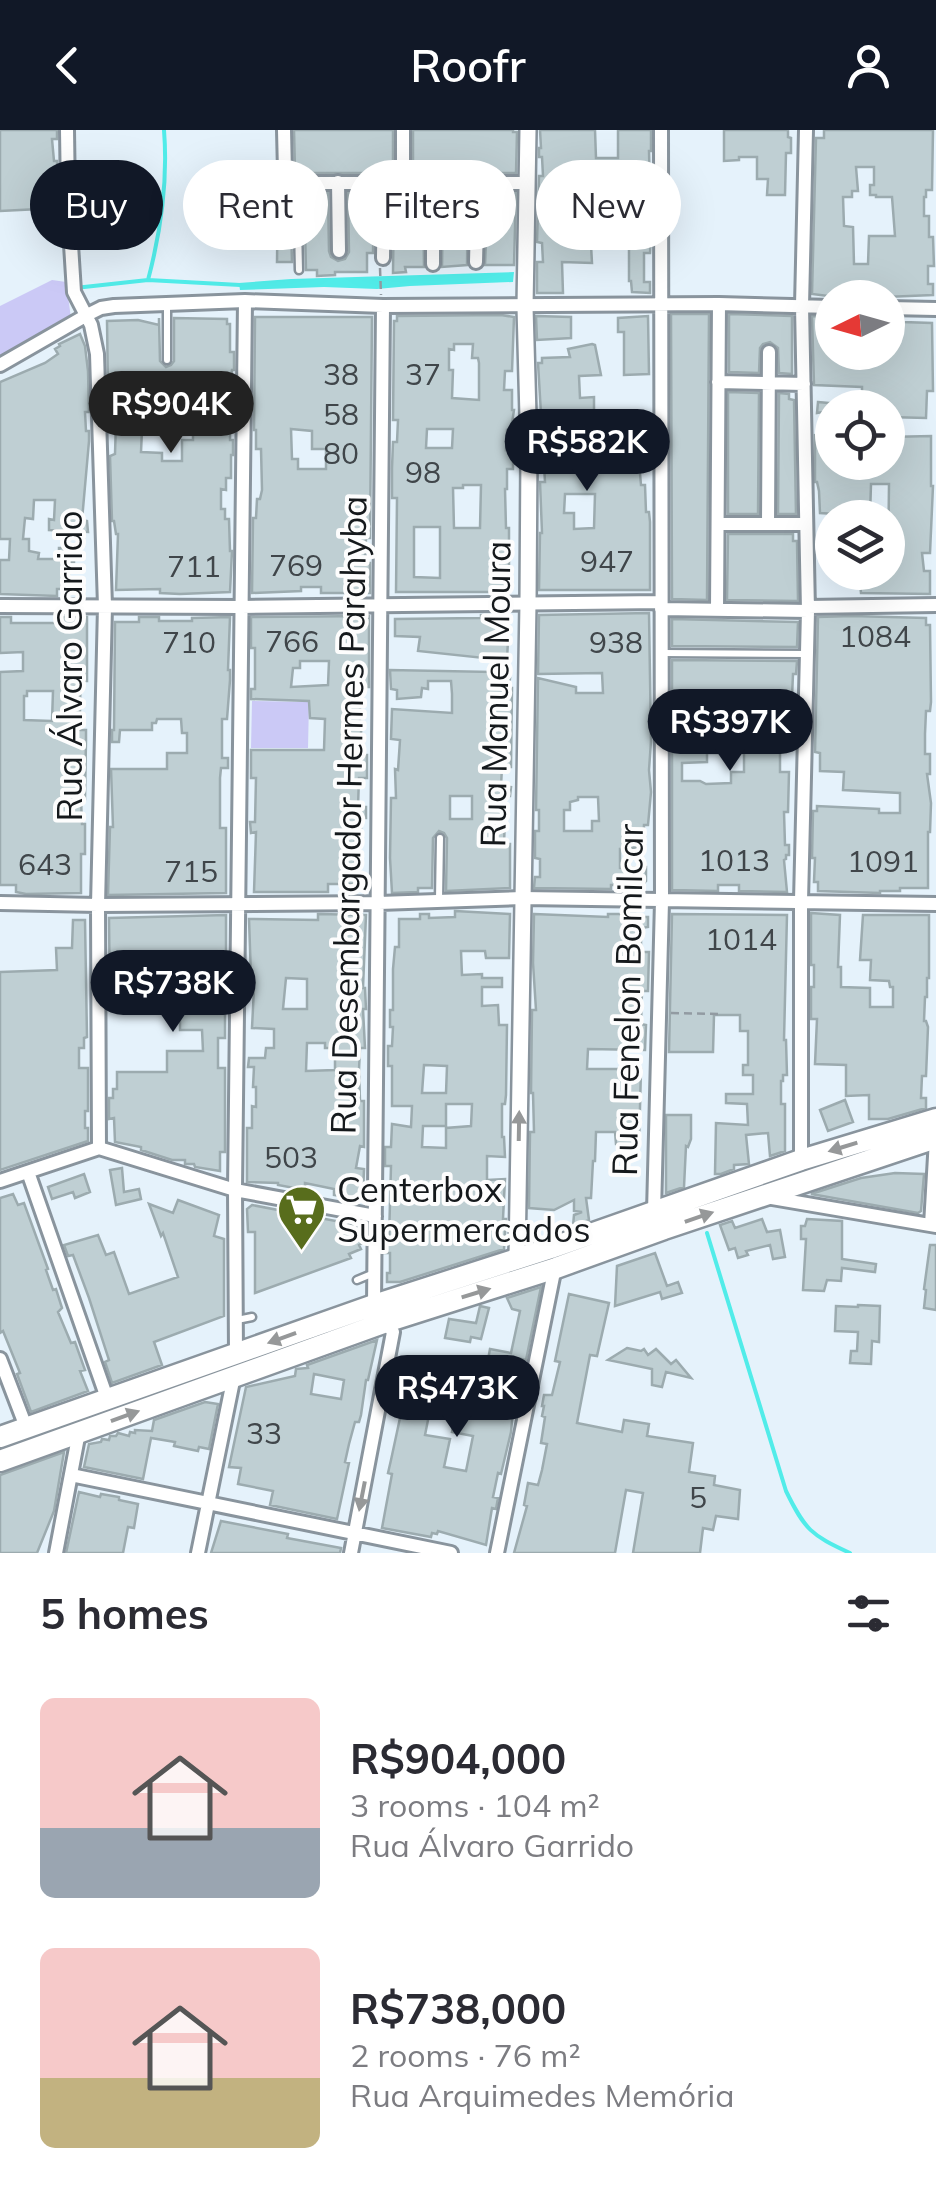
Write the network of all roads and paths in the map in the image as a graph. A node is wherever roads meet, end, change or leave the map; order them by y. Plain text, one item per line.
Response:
1 (67, 130) edge
2 (284, 130) edge
3 (404, 130) edge
4 (528, 130) edge
5 (660, 130) edge
6 (806, 130) edge
7 (285, 160) edge
8 (403, 160) edge
9 (328, 182) edge
10 (338, 182) junction
11 (348, 182) edge
12 (516, 183) edge
13 (527, 183) junction
14 (299, 250) edge
15 (382, 250) edge
16 (433, 250) edge
17 (476, 250) edge
18 (339, 251) dead end
19 (476, 262) dead end
20 (382, 263) joint
21 (433, 264) dead end
22 (299, 270) dead end
23 (382, 299) junction
24 (246, 301) junction
25 (168, 304) junction
26 (719, 304) junction
27 (660, 305) junction
28 (802, 306) junction
29 (815, 306) edge
30 (525, 307) junction
31 (905, 308) edge
32 (936, 309) edge
33 (87, 315) junction
34 (769, 352) dead end
35 (167, 360) dead end
36 (0, 365) edge
37 (718, 382) junction
38 (769, 384) junction
39 (804, 384) junction
40 (719, 524) junction
41 (768, 524) junction
42 (806, 524) junction
43 (528, 603) junction
44 (382, 604) junction
45 (936, 605) edge
46 (0, 606) edge
47 (105, 606) junction
48 (661, 606) junction
49 (242, 607) junction
50 (808, 609) junction
51 (716, 610) junction
52 (661, 653) junction
53 (807, 654) junction
54 (440, 838) dead end
55 (522, 898) junction
56 (662, 900) junction
57 (440, 901) junction
58 (801, 901) junction
59 (0, 903) edge
60 (240, 903) junction
61 (379, 903) junction
62 (936, 904) edge
63 (98, 905) junction
64 (659, 1013) junction
65 (720, 1014) dead end
66 (936, 1119) edge
67 (936, 1139) edge
68 (99, 1148) junction
69 (800, 1160) junction
70 (28, 1172) junction
71 (0, 1181) edge
72 (236, 1190) junction
73 (730, 1196) junction
74 (763, 1196) junction
75 (376, 1216) junction
76 (659, 1217) junction
77 (934, 1226) edge
78 (517, 1258) junction
79 (554, 1258) junction
80 (375, 1273) junction
81 (357, 1280) dead end
82 (380, 1314) junction
83 (252, 1317) dead end
84 (236, 1320) junction
85 (236, 1354) junction
86 (0, 1359) edge
87 (234, 1376) junction
88 (107, 1398) junction
89 (26, 1427) junction
90 (79, 1432) junction
91 (0, 1436) edge
92 (0, 1460) edge
93 (71, 1475) junction
94 (207, 1503) junction
95 (355, 1534) junction
96 (56, 1553) edge
97 (198, 1553) edge
98 (351, 1553) edge
99 (451, 1553) edge
100 (497, 1553) edge

1 - 33 street, Rua Álvaro Garrido
2 - 7 street
3 - 8 street
4 - 13 street, Rua Manuel Moura
5 - 27 street, Rua Fenelon Bomilcar
6 - 28 street
9 - 10 street
10 - 11 street
10 - 18 street
12 - 13 street
13 - 30 street, Rua Manuel Moura
14 - 22 lane
15 - 20 street
16 - 21 street
17 - 19 street
20 - 23 path
23 - 24 street
23 - 30 street
23 - 44 street, Rua Desembargador Hermes Parahyba
24 - 25 street
24 - 49 street
25 - 33 street
25 - 35 lane
26 - 27 street
26 - 28 street
26 - 37 street
27 - 30 street
27 - 48 street, Rua Fenelon Bomilcar
28 - 29 street
28 - 39 street
30 - 43 street, Rua Manuel Moura
31 - 32 street
33 - 36 street
33 - 47 street, Rua Álvaro Garrido
34 - 38 street
37 - 38 street
37 - 40 street
38 - 39 street
38 - 41 street
39 - 42 street
40 - 41 street
40 - 51 street
41 - 42 street
42 - 50 street
43 - 44 street
43 - 48 street
43 - 55 street, Rua Manuel Moura
44 - 49 street
44 - 61 street, Rua Desembargador Hermes Parahyba
45 - 50 street
46 - 47 street
47 - 49 street
47 - 63 street, Rua Álvaro Garrido
48 - 51 street
48 - 52 street, Rua Fenelon Bomilcar
49 - 60 street
50 - 51 street
50 - 53 street
52 - 53 lane
52 - 56 street, Rua Fenelon Bomilcar
53 - 58 street
54 - 57 lane
55 - 56 street
55 - 57 street
78 -> 55 street, Rua Manuel Moura
56 - 58 street
56 - 64 street, Rua Fenelon Bomilcar
57 - 61 street
58 - 62 street
58 - 69 street
59 - 63 street
60 - 61 street
60 - 63 street
60 - 72 street
61 - 75 street, Rua Desembargador Hermes Parahyba
63 - 68 street, Rua Álvaro Garrido
64 - 65 path
64 - 76 street, Rua Fenelon Bomilcar
66 -> 69 main road
67 - 74 main road
67 - 77 street
68 - 70 street
68 - 72 street
69 - 73 main road
70 - 71 street
70 - 88 street
72 - 75 street
72 - 84 street
73 - 74 main road
73 - 76 main road
74 - 77 street
75 - 80 street, Rua Desembargador Hermes Parahyba
76 - 79 main road
78 - 79 main road
78 - 82 main road
82 -> 79 main road
79 - 100 street
80 - 81 lane
80 - 82 street, Rua Desembargador Hermes Parahyba
82 -> 85 main road
82 - 87 main road
82 -> 95 street, Rua Desembargador Hermes Parahyba
83 - 84 lane
84 - 85 street
85 - 88 main road
86 - 89 street
90 -> 87 main road
87 - 94 street
88 - 89 main road
89 - 91 main road
90 - 92 main road
90 - 93 street
93 - 94 street
93 - 96 street
94 - 95 street
94 - 97 street
95 - 98 street, Rua Desembargador Hermes Parahyba
95 - 99 street

